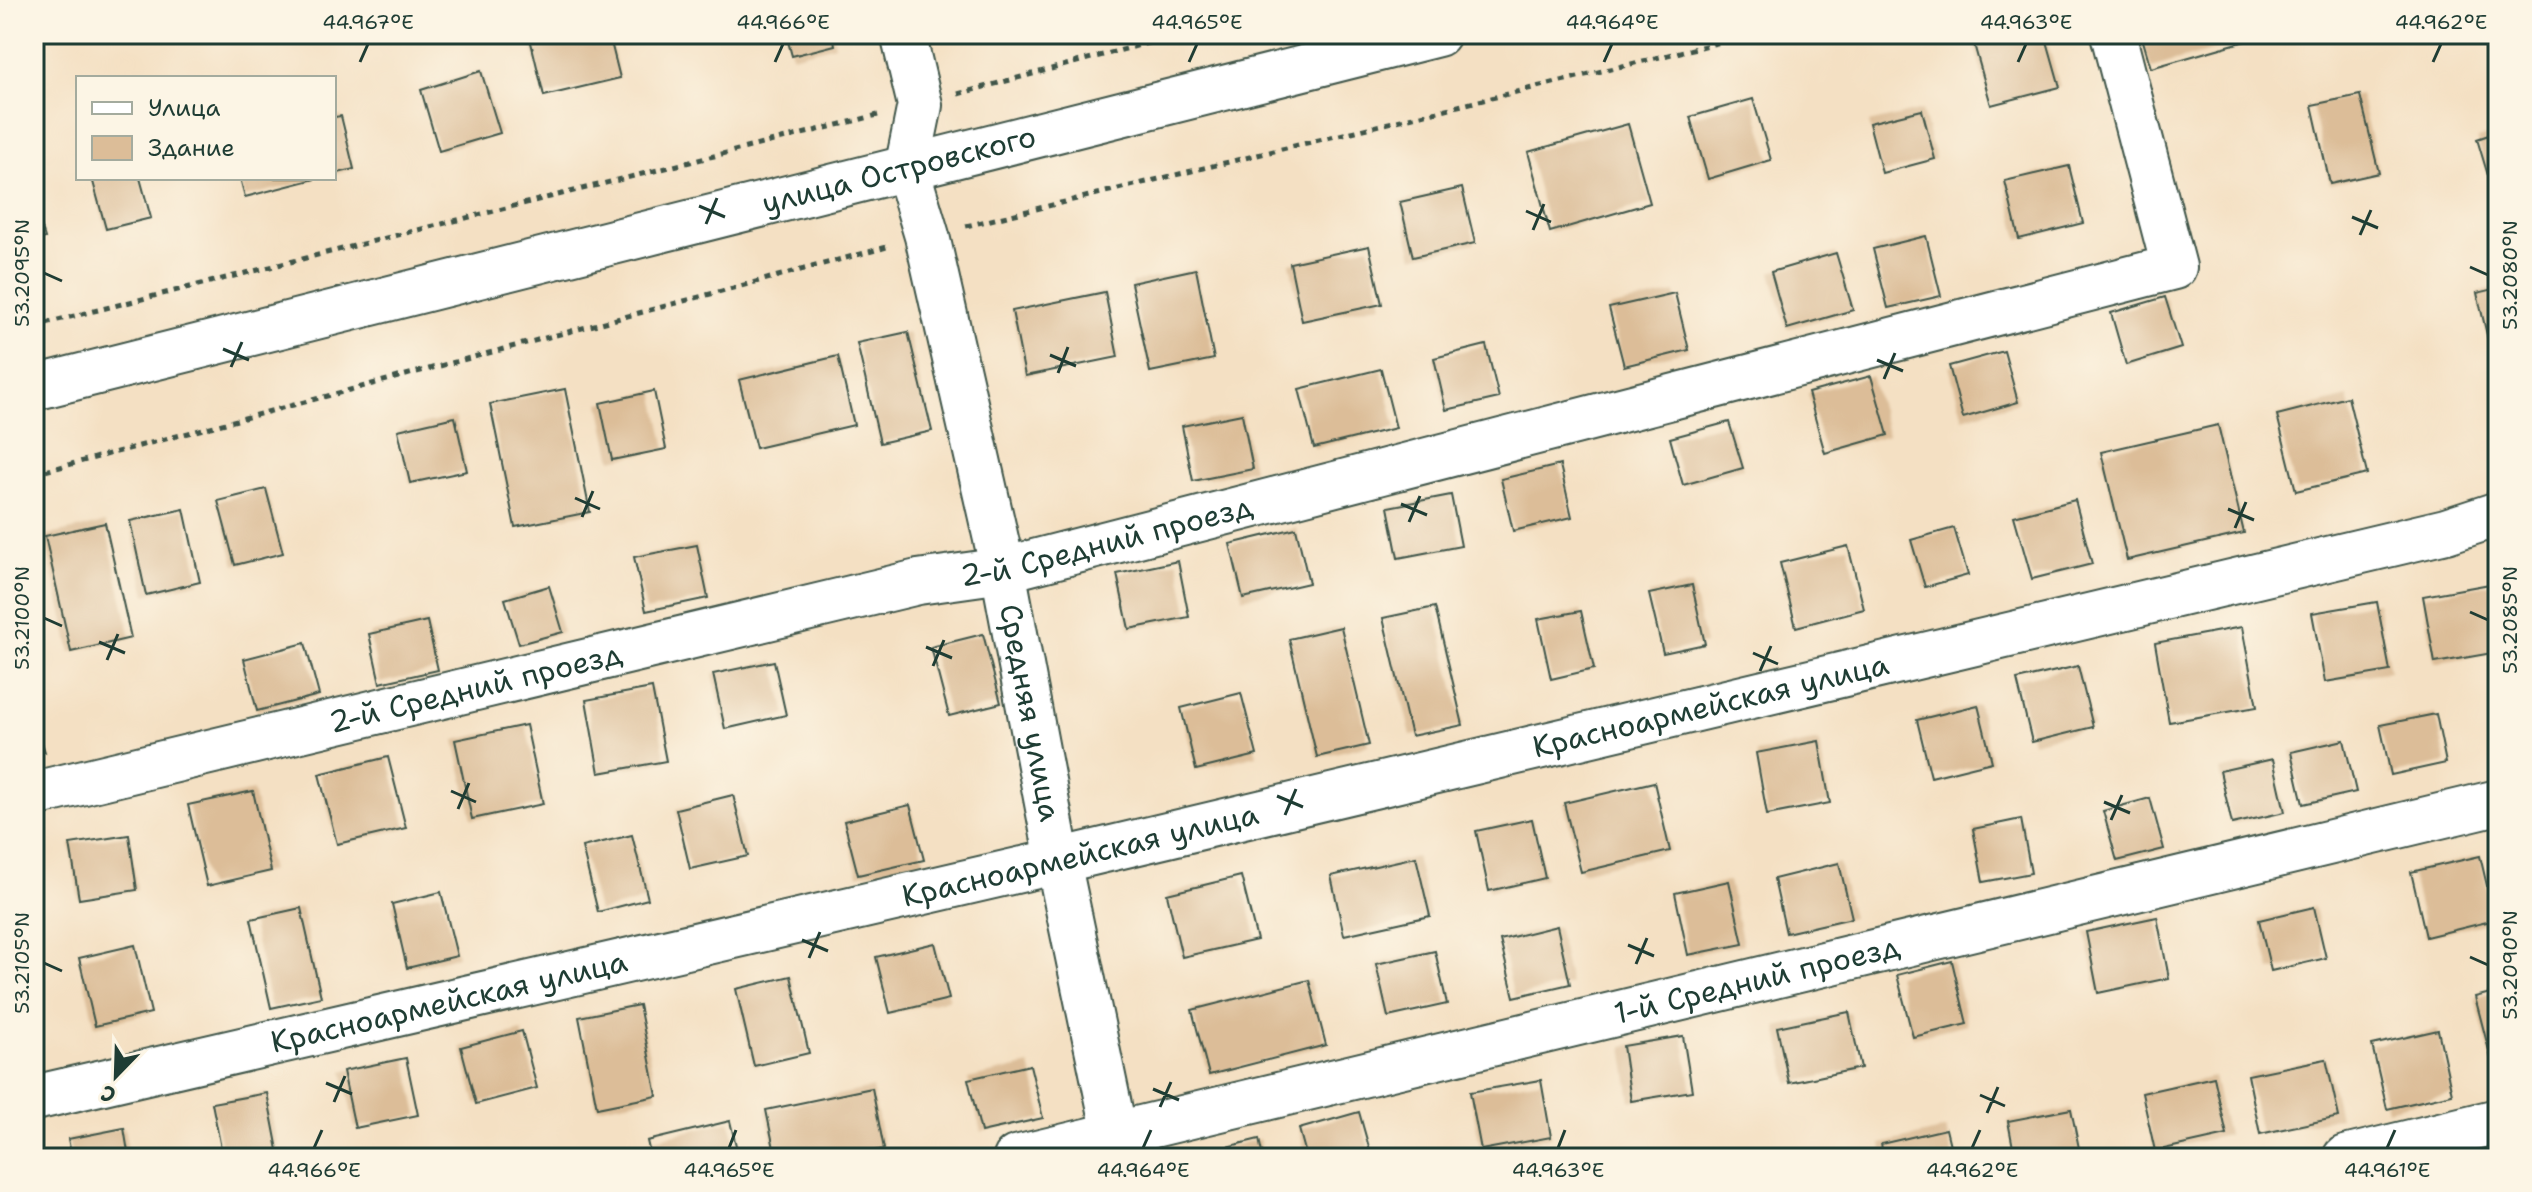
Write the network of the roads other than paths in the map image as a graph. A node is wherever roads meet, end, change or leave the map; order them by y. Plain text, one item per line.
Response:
1 (903, 34) edge
2 (1438, 34) edge
3 (2113, 34) edge
4 (907, 169) junction
5 (34, 388) edge
6 (2498, 514) edge
7 (1003, 570) junction
8 (34, 794) edge
9 (2498, 802) edge
10 (1058, 861) junction
11 (34, 1098) edge
12 (2498, 1121) edge
13 (1118, 1147) edge
14 (1016, 1158) edge
15 (2345, 1158) edge

1 - 4 street, Средняя улица
2 - 4 street, улица Островского
3 - 7 street, 2-й Средний проезд
4 - 5 street, улица Островского
4 - 7 street, Средняя улица
6 - 10 street, Красноармейская улица
7 - 8 street, 2-й Средний проезд
7 - 10 street, Средняя улица
9 - 13 street, 1-й Средний проезд
10 - 11 street, Красноармейская улица
10 - 13 street, Средняя улица
12 - 15 street
13 - 14 street, 1-й Средний проезд

